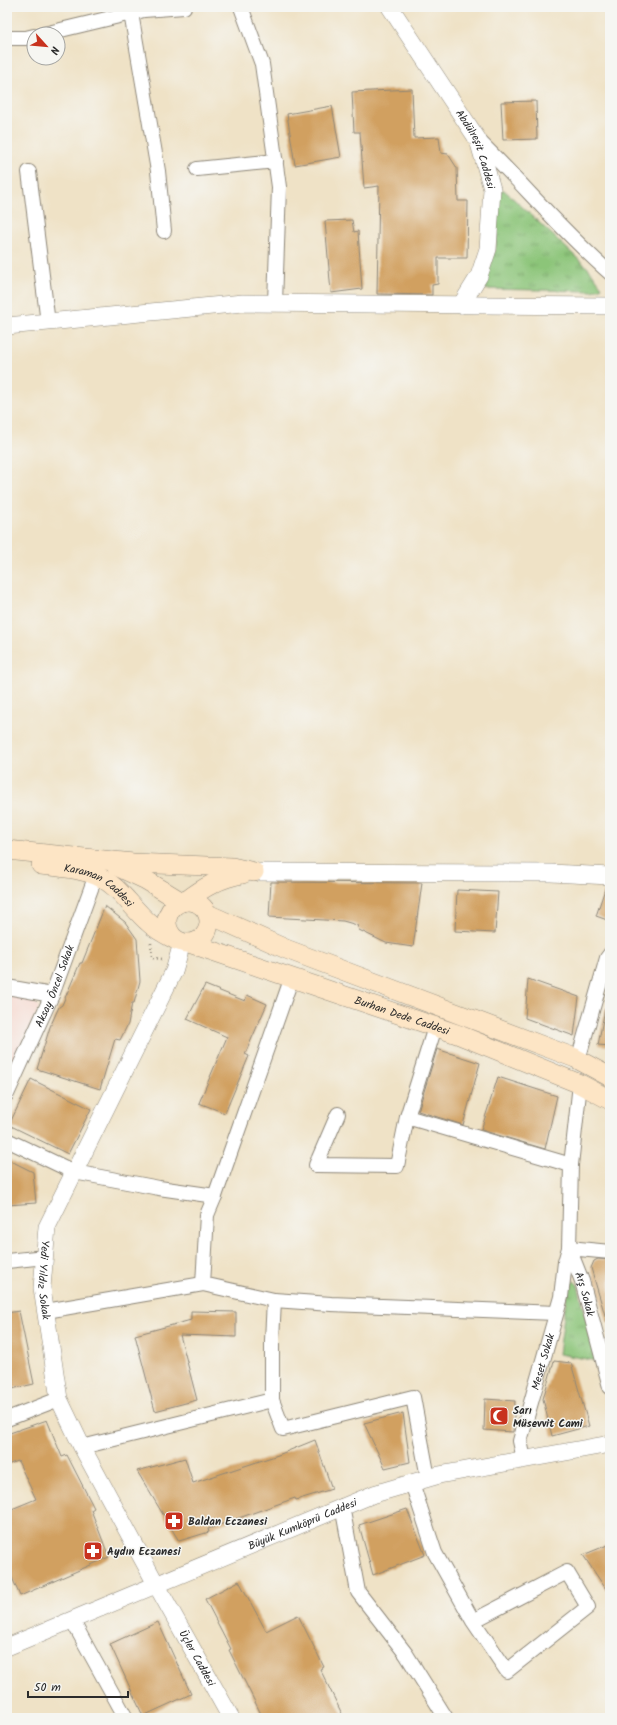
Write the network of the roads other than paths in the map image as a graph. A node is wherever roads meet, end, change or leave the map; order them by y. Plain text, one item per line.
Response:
1 (184, 7) edge
2 (242, 7) edge
3 (390, 7) edge
4 (140, 10) edge
5 (66, 28) edge
6 (7, 38) edge
7 (26, 38) edge
8 (478, 140) junction
9 (276, 161) junction
10 (197, 169) dead end
11 (29, 172) dead end
12 (164, 231) dead end
13 (610, 273) edge
14 (275, 303) junction
15 (461, 305) junction
16 (610, 306) edge
17 (48, 323) junction
18 (7, 326) edge
19 (7, 850) edge
20 (7, 860) edge
21 (98, 867) junction
22 (254, 872) junction
23 (610, 876) edge
24 (184, 901) junction
25 (208, 914) junction
26 (183, 942) junction
27 (610, 954) edge
28 (292, 977) junction
29 (7, 987) edge
30 (52, 995) junction
31 (435, 1027) junction
32 (578, 1060) junction
33 (610, 1077) edge
34 (580, 1084) junction
35 (7, 1094) edge
36 (610, 1100) edge
37 (338, 1114) dead end
38 (407, 1117) junction
39 (7, 1140) edge
40 (572, 1165) junction
41 (74, 1172) junction
42 (215, 1196) junction
43 (569, 1248) junction
44 (610, 1252) edge
45 (45, 1257) junction
46 (7, 1261) edge
47 (203, 1284) junction
48 (274, 1300) junction
49 (46, 1311) junction
50 (556, 1313) junction
51 (610, 1386) edge
52 (59, 1399) junction
53 (272, 1400) junction
54 (7, 1419) edge
55 (610, 1444) edge
56 (82, 1447) junction
57 (524, 1459) junction
58 (428, 1478) junction
59 (412, 1483) junction
60 (342, 1506) junction
61 (160, 1591) junction
62 (72, 1620) junction
63 (474, 1621) junction
64 (7, 1647) edge
65 (126, 1718) edge
66 (231, 1718) edge
67 (446, 1718) edge

1 - 4 street
2 - 9 street
3 - 8 street, Abdülreşit Caddesi
4 - 5 street
4 - 12 street
6 - 7 street
8 - 13 street
8 - 15 street, Abdülreşit Caddesi
9 - 10 street
9 - 14 street
11 - 17 street
14 - 15 street
14 - 17 street
15 - 16 street
17 - 18 street
19 - 21 main road, Karaman Caddesi
20 - 21 main road, Karaman Caddesi
21 - 22 main road, Karaman Caddesi
21 - 24 main road, Karaman Caddesi
21 - 26 main road, Karaman Caddesi
21 - 30 street, Aksay Öncel Sokak
22 - 23 street
22 - 24 main road
24 - 25 main road
24 - 26 main road
25 - 26 main road
25 - 32 main road, Burhan Dede Caddesi
26 - 28 main road, Burhan Dede Caddesi
26 - 41 street, Yedi Yıldız Sokak
27 - 32 street
28 - 31 main road, Burhan Dede Caddesi
28 - 42 street
29 - 30 street
30 - 35 street, Aksay Öncel Sokak
31 - 34 main road, Burhan Dede Caddesi
31 - 38 street
32 - 33 main road, Burhan Dede Caddesi
34 - 36 main road, Burhan Dede Caddesi
34 - 40 street
37 - 38 street
38 - 40 street
39 - 41 street
40 - 43 street
41 - 42 street
41 - 45 street, Yedi Yıldız Sokak
42 - 47 street
43 - 44 street
43 - 50 street, Meset Sokak
43 - 51 street, Arş Sokak
45 - 46 street
45 - 49 street, Yedi Yıldız Sokak
47 - 48 street
47 - 49 street
48 - 50 street
48 - 53 street
49 - 52 street, Yedi Yıldız Sokak
50 - 57 street, Meset Sokak
52 - 54 street
52 - 56 street, Yedi Yıldız Sokak
53 - 56 street
53 - 58 street
55 - 57 street, Büyük Kumköprü Caddesi
56 - 61 street, Yedi Yıldız Sokak
57 - 58 street, Büyük Kumköprü Caddesi
58 - 59 street, Büyük Kumköprü Caddesi
59 - 60 street, Büyük Kumköprü Caddesi
59 - 63 street
60 - 61 street, Büyük Kumköprü Caddesi
60 - 67 street
61 - 62 street, Büyük Kumköprü Caddesi
61 - 66 street, Üçler Caddesi
62 - 64 street, Büyük Kumköprü Caddesi
62 - 65 street
63 - 63 street

